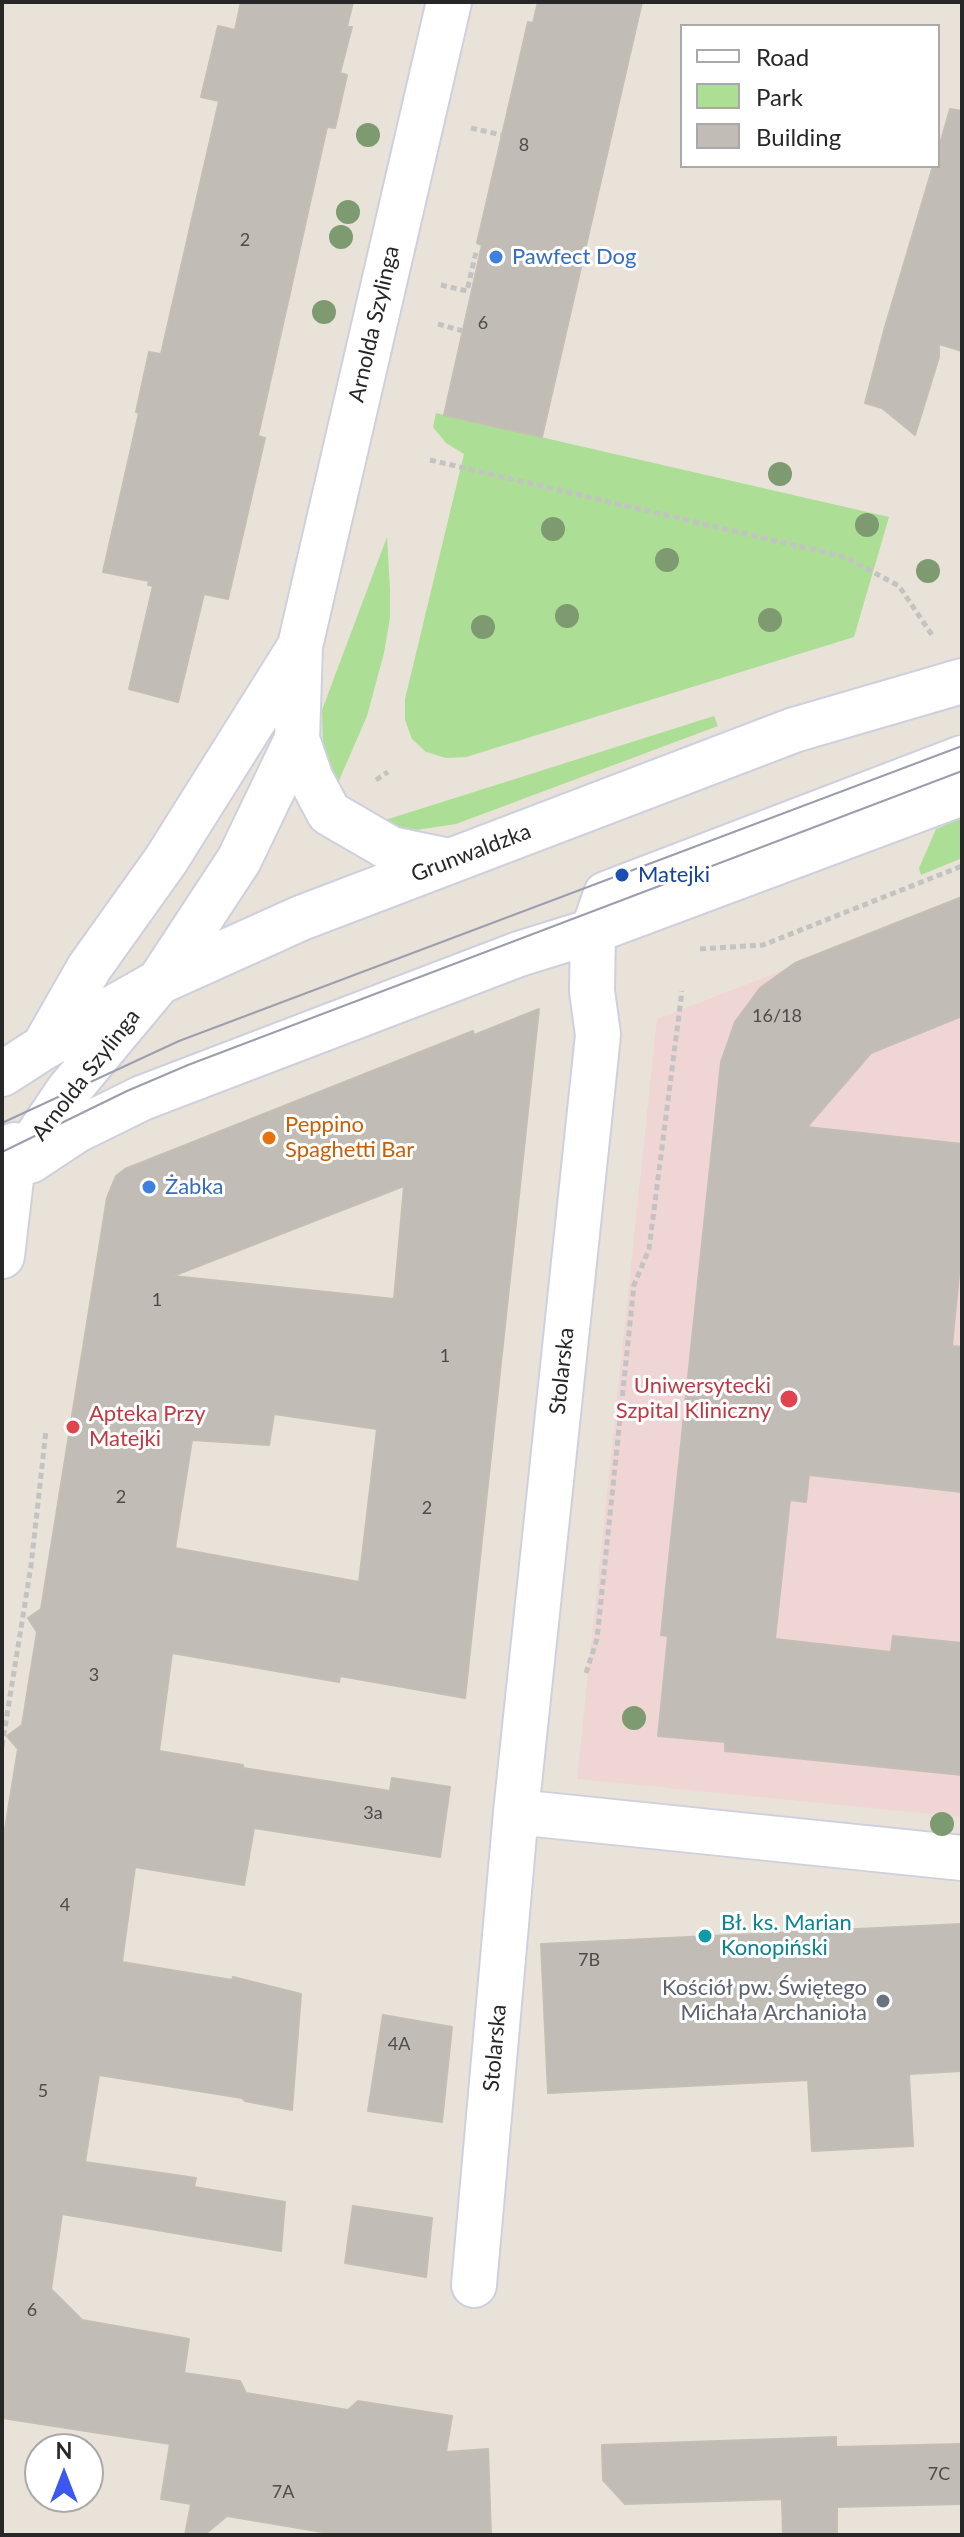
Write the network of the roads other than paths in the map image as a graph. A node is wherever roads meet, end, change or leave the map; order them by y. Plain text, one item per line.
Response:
1 (449, 2) edge
2 (300, 646) junction
3 (962, 681) edge
4 (297, 739) junction
5 (962, 758) edge
6 (962, 793) edge
7 (449, 861) junction
8 (593, 931) junction
9 (159, 982) junction
10 (44, 1047) junction
11 (2, 1074) edge
12 (7, 1178) edge
13 (2, 1256) edge
14 (516, 1812) junction
15 (962, 1858) edge
16 (474, 2285) dead end

1 - 2 street, Arnolda Szylinga
2 - 4 street, Arnolda Szylinga
2 - 10 street, Arnolda Szylinga
3 - 7 street, Grunwaldzka
4 - 7 street
4 - 9 street, Arnolda Szylinga
5 - 8 street
6 - 8 street
7 - 9 street, Grunwaldzka
8 - 12 street
8 - 14 street, Stolarska
9 - 10 street, Grunwaldzka
9 - 12 street, Arnolda Szylinga
10 - 11 street, Grunwaldzka
10 - 12 street, Arnolda Szylinga
12 - 13 street
14 - 15 street
14 - 16 street, Stolarska

